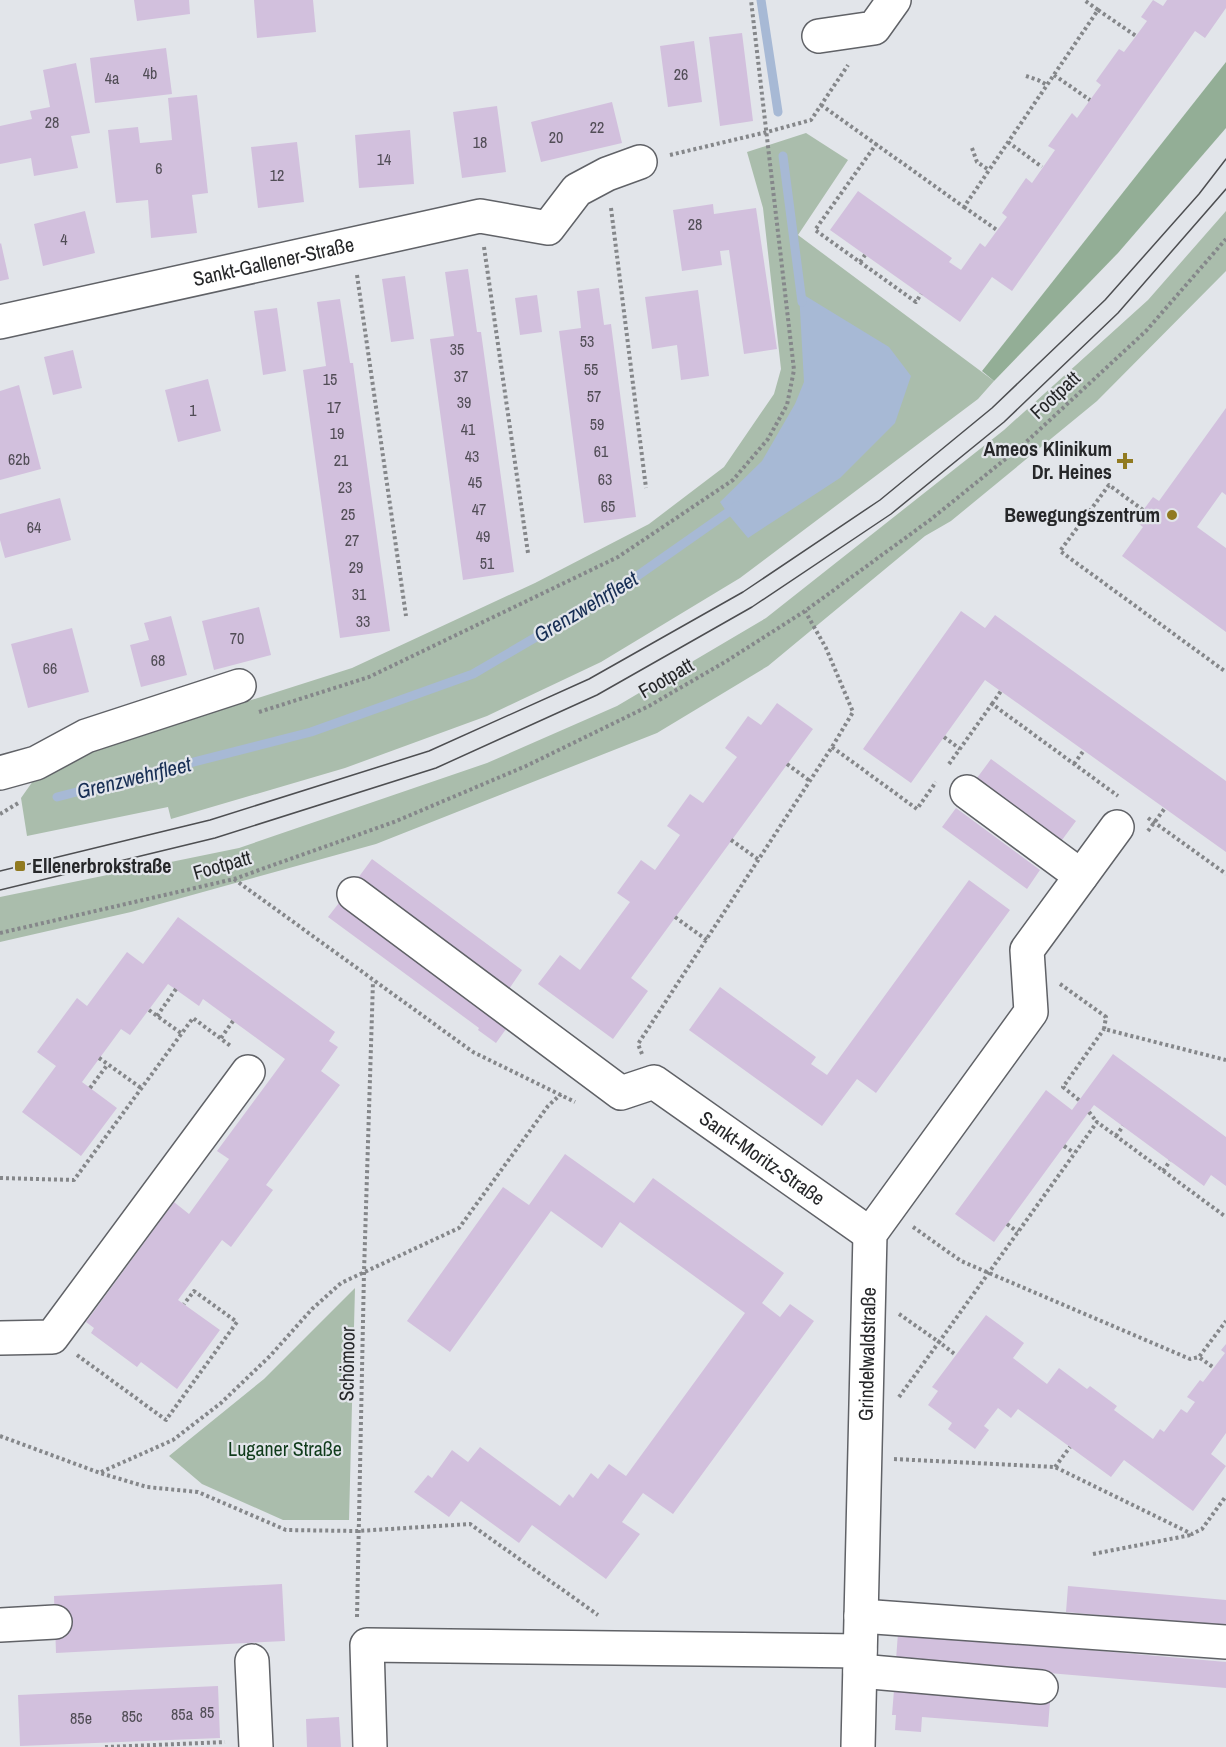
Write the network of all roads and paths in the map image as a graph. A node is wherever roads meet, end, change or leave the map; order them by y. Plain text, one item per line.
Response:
1 (751, 0) edge
2 (894, 0) edge
3 (1084, 0) edge
4 (1098, 10) junction
5 (819, 36) dead end
6 (1136, 36) dead end
7 (849, 64) dead end
8 (1054, 75) junction
9 (1026, 76) dead end
10 (1047, 85) junction
11 (1090, 100) dead end
12 (821, 105) junction
13 (767, 132) junction
14 (1008, 142) junction
15 (877, 143) junction
16 (972, 148) dead end
17 (640, 162) joint
18 (1042, 167) dead end
19 (989, 170) junction
20 (607, 174) junction
21 (964, 207) junction
22 (480, 216) junction
23 (997, 230) dead end
24 (1226, 239) edge
25 (353, 244) junction
26 (865, 255) dead end
27 (860, 262) junction
28 (921, 294) dead end
29 (0, 322) edge
30 (646, 488) dead end
31 (1143, 510) dead end
32 (528, 553) dead end
33 (805, 611) junction
34 (406, 616) dead end
35 (1226, 672) edge
36 (1001, 691) dead end
37 (247, 699) joint
38 (992, 704) junction
39 (944, 737) dead end
40 (832, 747) junction
41 (960, 749) junction
42 (1084, 750) dead end
43 (787, 764) dead end
44 (1074, 764) junction
45 (948, 766) dead end
46 (0, 773) edge
47 (810, 781) junction
48 (954, 783) joint
49 (21, 802) dead end
50 (1165, 808) dead end
51 (1127, 813) junction
52 (0, 814) edge
53 (1154, 822) junction
54 (732, 840) dead end
55 (759, 860) junction
56 (1226, 874) edge
57 (1081, 876) junction
58 (234, 879) junction
59 (354, 894) dead end
60 (675, 917) dead end
61 (0, 933) edge
62 (707, 940) junction
63 (1054, 980) dead end
64 (374, 981) junction
65 (176, 989) dead end
66 (149, 1010) dead end
67 (157, 1016) junction
68 (233, 1021) dead end
69 (1104, 1029) junction
70 (181, 1033) junction
71 (220, 1038) junction
72 (99, 1058) dead end
73 (1226, 1060) edge
74 (244, 1062) joint
75 (108, 1064) junction
76 (654, 1082) junction
77 (90, 1088) dead end
78 (141, 1088) junction
79 (621, 1093) junction
80 (561, 1094) junction
81 (1079, 1100) dead end
82 (1089, 1112) dead end
83 (1097, 1122) junction
84 (1123, 1126) dead end
85 (1116, 1136) junction
86 (1064, 1146) dead end
87 (1074, 1154) junction
88 (1170, 1161) dead end
89 (1164, 1171) junction
90 (0, 1178) edge
91 (1226, 1217) edge
92 (879, 1222) junction
93 (1007, 1224) dead end
94 (1018, 1232) junction
95 (364, 1272) junction
96 (989, 1272) junction
97 (869, 1292) junction
98 (184, 1305) dead end
99 (1226, 1321) edge
100 (52, 1337) junction
101 (0, 1338) edge
102 (939, 1342) junction
103 (956, 1355) dead end
104 (1199, 1358) junction
105 (1214, 1368) dead end
106 (899, 1398) dead end
107 (0, 1436) edge
108 (1070, 1447) dead end
109 (865, 1457) junction
110 (1056, 1467) junction
111 (100, 1473) junction
112 (1226, 1496) edge
113 (358, 1531) junction
114 (1192, 1534) junction
115 (1093, 1554) dead end
116 (0, 1608) edge
117 (599, 1616) dead end
118 (861, 1616) junction
119 (357, 1622) dead end
120 (0, 1625) edge
121 (1226, 1642) edge
122 (252, 1661) dead end
123 (860, 1661) junction
124 (1041, 1687) dead end
125 (256, 1744) edge
126 (105, 1747) edge
127 (370, 1747) edge
128 (858, 1747) edge

1 - 13 path
2 - 5 street
3 - 4 path
4 - 6 path
4 - 8 path
7 - 12 path
8 - 10 path
8 - 11 path
9 - 10 path
10 - 14 path
12 - 13 path
12 - 15 path
13 - 17 path
13 - 37 path
14 - 18 path
14 - 19 path
15 - 21 path
15 - 27 path
16 - 19 path
17 - 20 street
19 - 21 path
20 - 22 street, Sankt-Gallener-Straße
20 - 30 path
21 - 23 path
22 - 25 street, Sankt-Gallener-Straße
22 - 32 path
24 - 33 path, Footpatt
25 - 29 street, Sankt-Gallener-Straße
25 - 34 path
26 - 27 path
27 - 28 path
31 - 35 path
33 - 40 path
33 - 58 path, Footpatt
36 - 38 path
37 - 46 street
38 - 41 path
38 - 44 path
39 - 41 path
40 - 47 path
40 - 48 path
41 - 45 path
42 - 44 path
43 - 47 path
44 - 51 path
47 - 55 path
48 - 57 street
49 - 52 path
50 - 53 path
51 - 53 path
51 - 57 street
53 - 56 path
54 - 55 path
55 - 62 path
57 - 92 street
58 - 61 path, Footpatt
58 - 64 path
59 - 79 street
60 - 62 path
62 - 76 path
63 - 69 path
64 - 80 path
64 - 95 path, Schömoor
65 - 67 path
66 - 67 path
67 - 70 path
68 - 71 path
69 - 73 path
69 - 81 path
70 - 71 path
70 - 78 path
71 - 74 path
72 - 75 path
74 - 100 street
75 - 77 path
75 - 78 path
76 - 79 street
76 - 92 street, Sankt-Moritz-Straße
78 - 90 path
79 - 80 path
80 - 95 path
82 - 83 path
83 - 85 path
83 - 87 path
84 - 85 path
85 - 89 path
86 - 87 path
87 - 94 path
88 - 89 path
89 - 91 path
92 - 96 path
92 - 97 street, Grindelwaldstraße
93 - 94 path
94 - 96 path
95 - 111 path
95 - 113 path, Schömoor
96 - 102 path
96 - 104 path
97 - 102 path
97 - 109 street, Grindelwaldstraße
98 - 100 path
99 - 104 path
100 - 101 street
102 - 103 path
102 - 106 path
104 - 105 path
107 - 111 path
108 - 110 path
109 - 110 path
109 - 118 street, Grindelwaldstraße
110 - 114 path
111 - 113 path
112 - 114 path
113 - 117 path
113 - 119 path, Schömoor
114 - 115 path
116 - 120 street
118 - 121 street
118 - 123 street, Grindelwaldstraße
122 - 125 street
123 - 124 street
123 - 127 street
123 - 128 street, Grindelwaldstraße
125 - 126 path

